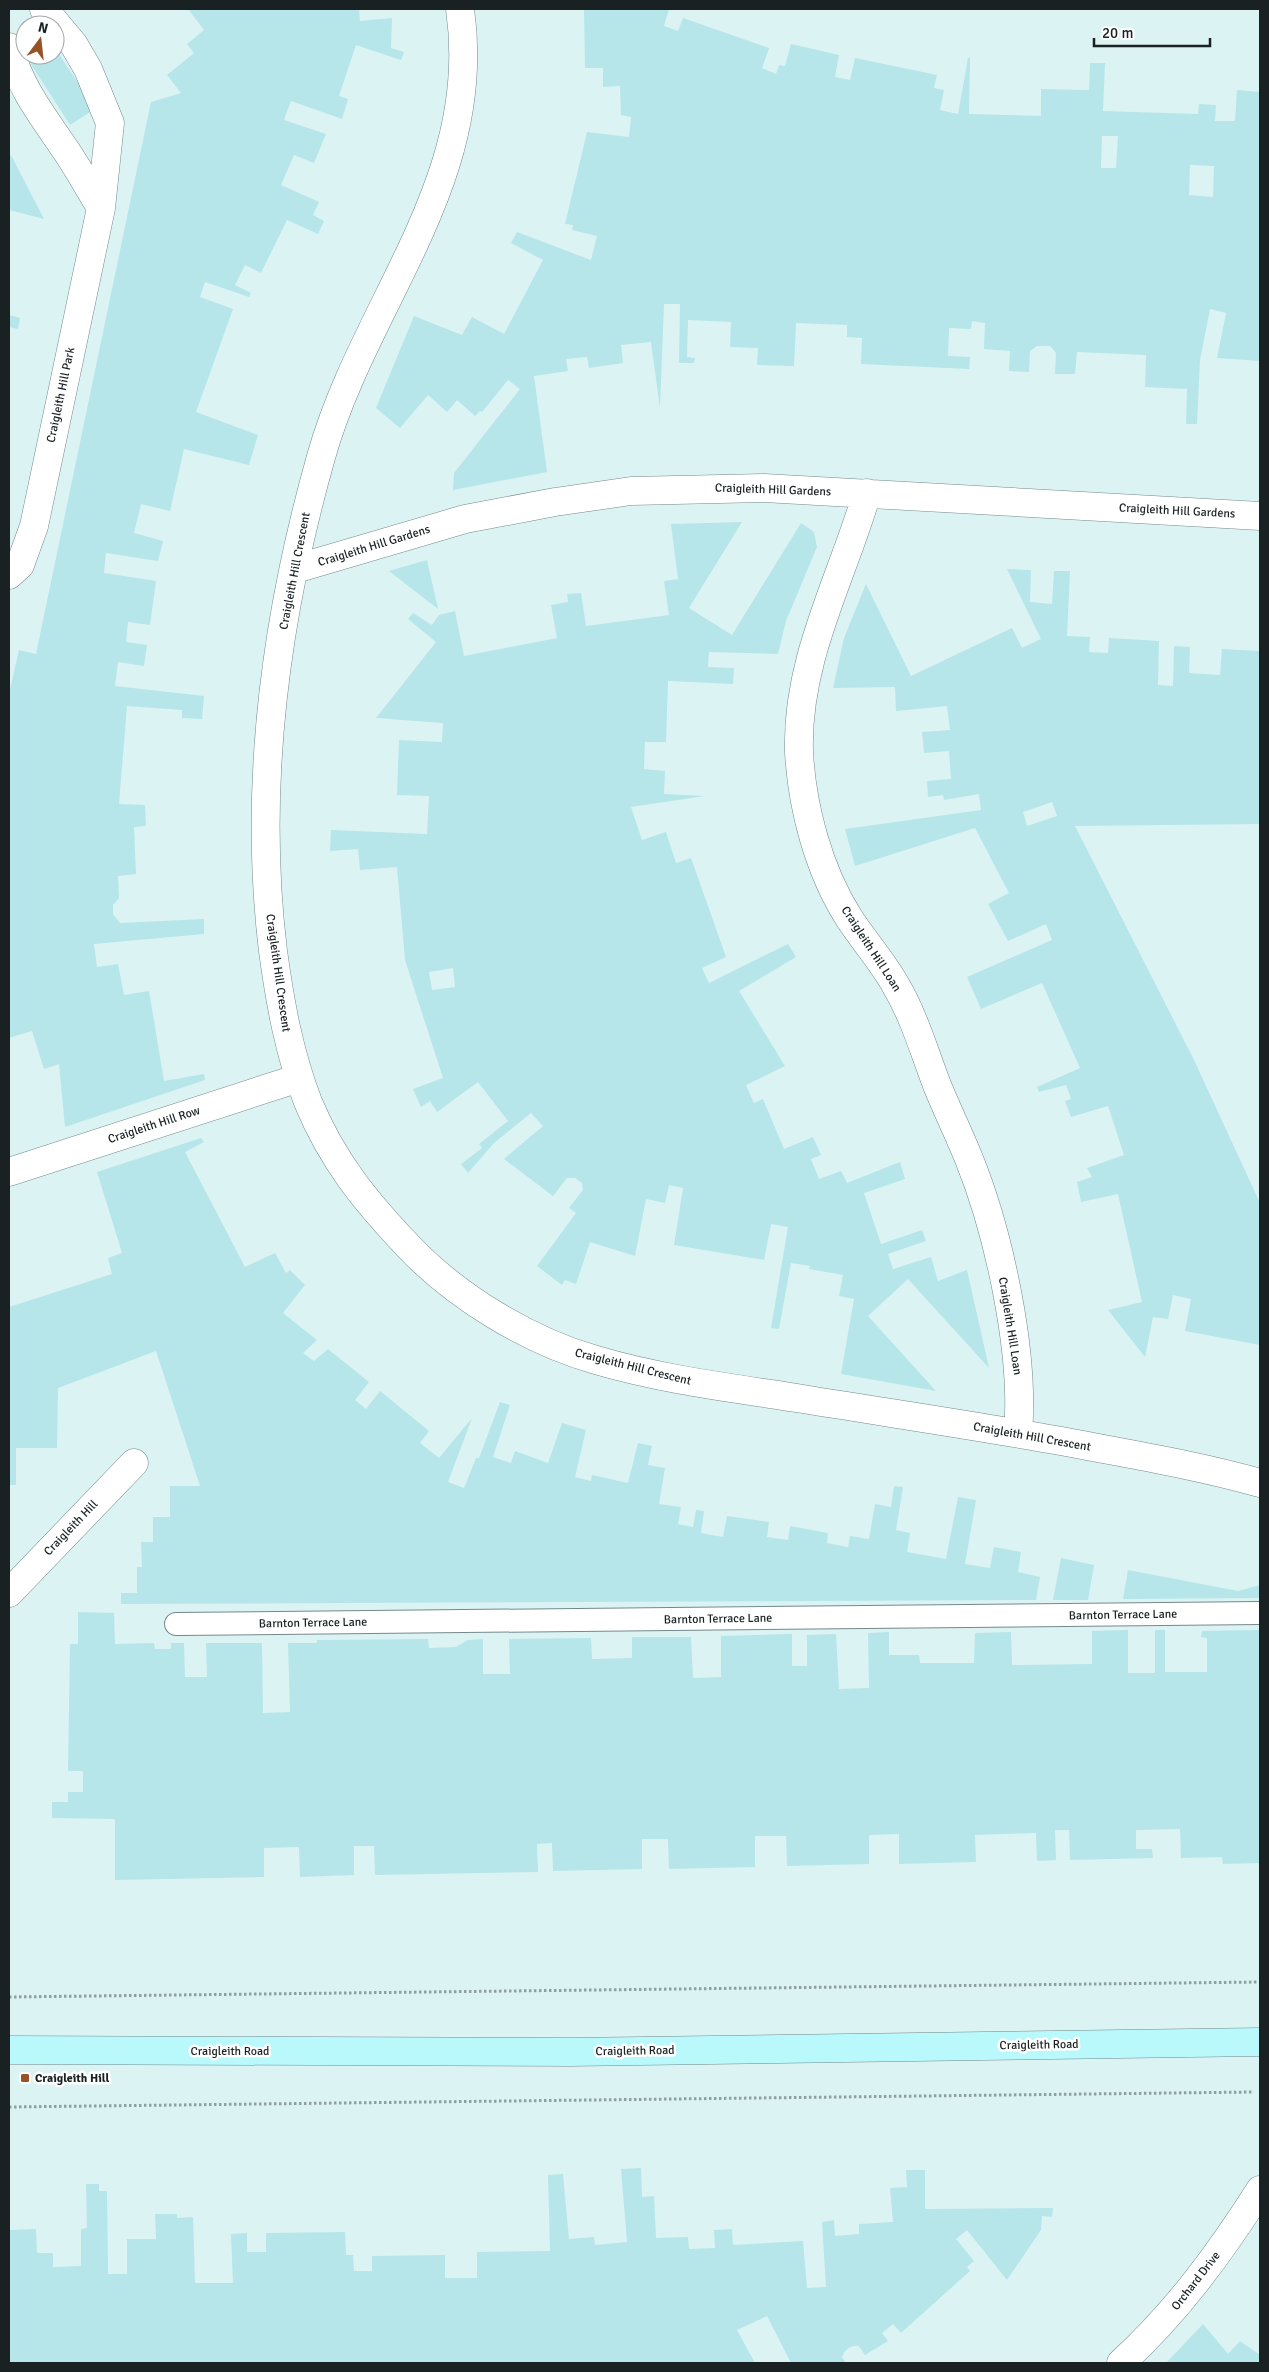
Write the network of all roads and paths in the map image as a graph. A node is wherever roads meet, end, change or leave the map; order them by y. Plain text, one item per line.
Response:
1 (44, 9) edge
2 (460, 9) edge
3 (9, 47) edge
4 (101, 208) junction
5 (867, 493) junction
6 (1260, 516) edge
7 (295, 570) junction
8 (9, 575) edge
9 (299, 1078) junction
10 (9, 1172) edge
11 (1018, 1433) junction
12 (134, 1463) dead end
13 (1260, 1484) edge
14 (9, 1593) edge
15 (1260, 1613) edge
16 (176, 1624) dead end
17 (1260, 1982) edge
18 (9, 1998) edge
19 (1260, 2042) edge
20 (9, 2050) edge
21 (1254, 2092) dead end
22 (9, 2107) edge
23 (1260, 2190) edge
24 (1121, 2363) edge

1 - 4 street, Craigleith Hill Park
2 - 7 street, Craigleith Hill Crescent
3 - 4 street
4 - 8 street, Craigleith Hill Park
5 - 6 street, Craigleith Hill Gardens
5 - 7 street, Craigleith Hill Gardens
5 - 11 street, Craigleith Hill Loan
7 - 9 street, Craigleith Hill Crescent
9 - 10 street, Craigleith Hill Row
9 - 11 street, Craigleith Hill Crescent
11 - 13 street, Craigleith Hill Crescent
12 - 14 street, Craigleith Hill
15 - 16 lane, Barnton Terrace Lane
17 - 18 path
19 - 20 main road, Craigleith Road
21 - 22 path
23 - 24 street, Orchard Drive

